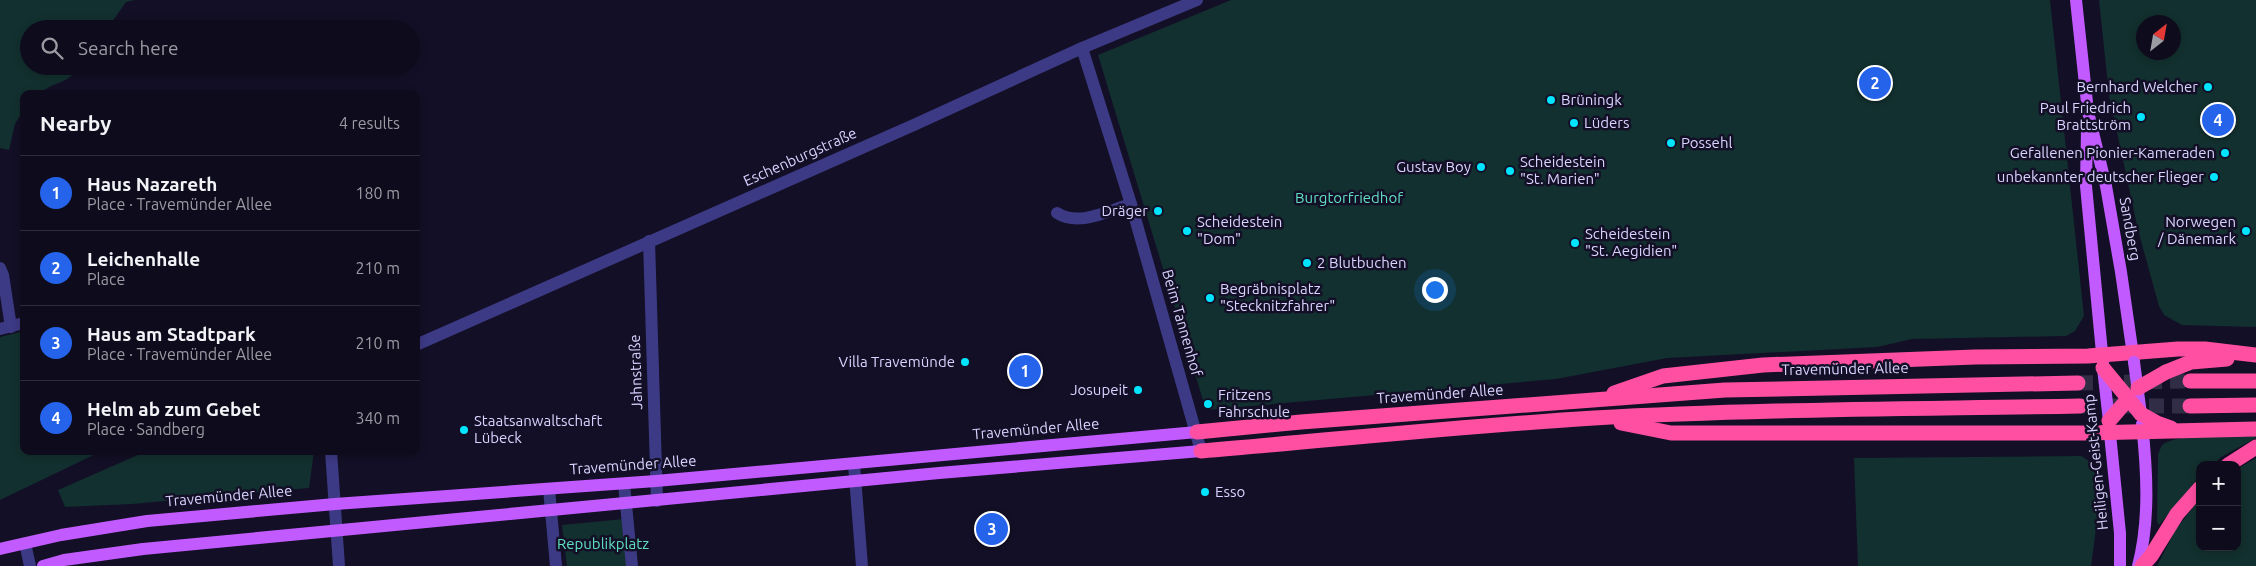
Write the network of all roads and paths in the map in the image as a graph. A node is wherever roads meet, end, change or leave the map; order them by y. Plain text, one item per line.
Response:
1 (1197, 0) edge
2 (2076, 0) edge
3 (1082, 48) junction
4 (2088, 112) junction
5 (1131, 204) junction
6 (1057, 214) dead end
7 (648, 241) junction
8 (0, 268) edge
9 (12, 326) edge
10 (420, 342) edge
11 (2133, 357) junction
12 (2256, 357) edge
13 (2098, 360) junction
14 (2190, 381) tunnel mouth
15 (2256, 381) edge
16 (2078, 383) tunnel mouth
17 (2133, 393) junction
18 (1594, 400) junction
19 (2256, 405) edge
20 (2080, 406) tunnel mouth
21 (2190, 406) tunnel mouth
22 (2141, 414) junction
23 (1596, 418) junction
24 (2110, 427) junction
25 (2256, 428) edge
26 (2180, 430) junction
27 (2143, 431) junction
28 (1197, 432) junction
29 (2256, 447) edge
30 (1201, 451) junction
31 (331, 455) edge
32 (2234, 461) edge
33 (854, 464) junction
34 (656, 482) junction
35 (855, 482) junction
36 (624, 484) junction
37 (549, 489) junction
38 (2196, 493) edge
39 (657, 501) junction
40 (335, 504) junction
41 (626, 504) junction
42 (550, 512) junction
43 (337, 531) junction
44 (25, 543) junction
45 (0, 549) edge
46 (30, 566) edge
47 (43, 566) edge
48 (339, 566) edge
49 (556, 566) edge
50 (632, 566) edge
51 (862, 566) edge
52 (2120, 566) edge
53 (2138, 566) edge
54 (2142, 566) edge

1 - 3 street, Eschenburgstraße
2 - 4 main road, Sandberg
3 - 5 street, Beim Tannenhof
3 - 7 street, Eschenburgstraße
4 - 11 main road, Sandberg
4 - 13 main road, Sandberg
5 - 6 street
5 - 28 street, Beim Tannenhof
7 - 10 street, Eschenburgstraße
7 - 34 street, Jahnstraße
8 - 9 street
11 - 12 highway
11 - 13 highway
11 - 17 main road, bridge
12 - 17 highway, bridge
13 - 17 highway, bridge
13 - 18 highway
13 - 24 main road, Heiligen-Geist-Kamp, bridge
14 - 15 highway
16 - 18 highway, Travemünder Allee
17 - 22 highway, bridge
17 - 24 highway, bridge
18 - 28 highway, Travemünder Allee
19 - 21 highway
20 - 23 highway
22 - 26 highway
22 - 27 main road
23 - 24 highway
23 - 30 highway
24 - 27 highway
24 - 52 main road, Heiligen-Geist-Kamp
25 - 26 highway
26 - 27 highway
27 - 53 main road
28 - 30 street, Beim Tannenhof
28 - 33 main road, Travemünder Allee
29 - 32 highway
30 - 35 main road
31 - 40 street
33 - 34 main road, Travemünder Allee
33 - 35 street
34 - 36 main road, Travemünder Allee
34 - 39 street, Jahnstraße
35 - 39 main road
35 - 51 street
36 - 37 main road, Travemünder Allee
36 - 41 street
37 - 40 main road, Travemünder Allee
37 - 42 street
38 - 54 highway
39 - 41 main road
40 - 43 street
40 - 44 main road, Travemünder Allee
41 - 42 main road
41 - 50 street
42 - 43 main road
42 - 49 street
43 - 47 main road
43 - 48 street
44 - 45 main road, Travemünder Allee
44 - 46 street

